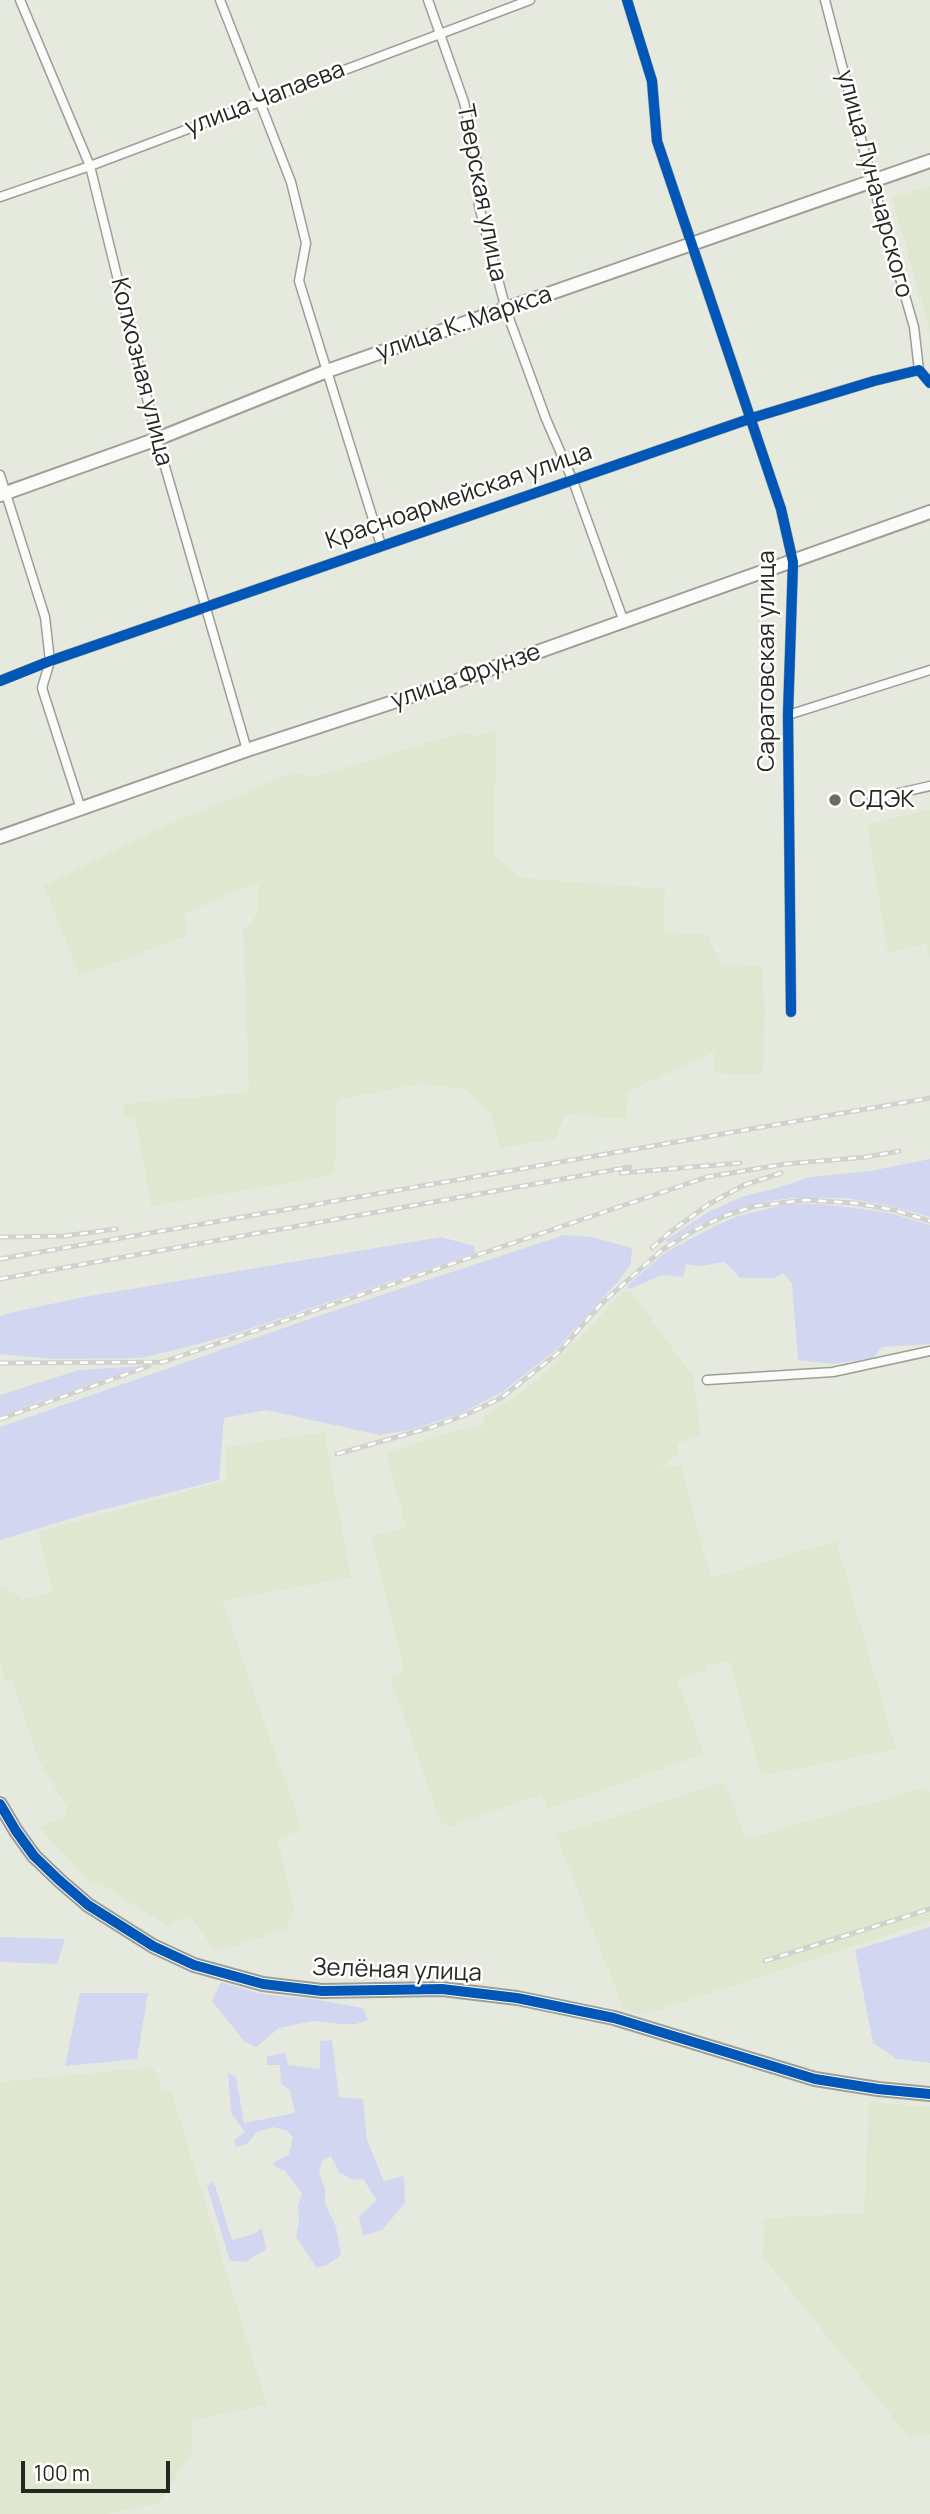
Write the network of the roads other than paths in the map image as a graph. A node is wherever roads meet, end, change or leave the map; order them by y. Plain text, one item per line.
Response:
1 (20, 0) edge
2 (220, 0) edge
3 (428, 0) edge
4 (530, 0) edge
5 (627, 0) edge
6 (825, 0) edge
7 (440, 34) junction
8 (261, 100) junction
9 (930, 161) edge
10 (90, 166) junction
11 (872, 181) junction
12 (0, 197) edge
13 (691, 244) junction
14 (506, 310) junction
15 (919, 370) junction
16 (327, 371) junction
17 (930, 383) edge
18 (752, 418) junction
19 (157, 439) junction
20 (0, 475) edge
21 (573, 481) junction
22 (3, 494) edge
23 (930, 512) edge
24 (382, 545) junction
25 (793, 562) junction
26 (206, 607) junction
27 (624, 622) junction
28 (50, 661) junction
29 (930, 670) edge
30 (0, 681) edge
31 (788, 715) junction
32 (247, 750) junction
33 (930, 786) edge
34 (872, 799) dead end
35 (81, 809) junction
36 (0, 837) edge
37 (790, 1012) dead end
38 (930, 1351) edge
39 (707, 1380) dead end
40 (0, 1804) edge
41 (930, 2094) edge

1 - 10 street, Колхозная улица
2 - 8 street
3 - 7 street, Тверская улица
4 - 7 street, улица Чапаева
5 - 13 street, Саратовская улица
6 - 11 street, улица Луначарского
7 - 8 street, улица Чапаева
7 - 14 street, Тверская улица
8 - 10 street, улица Чапаева
8 - 16 street
9 - 11 street, улица К. Маркса
10 - 12 street, улица Чапаева
10 - 19 street, Колхозная улица
11 - 13 street, улица К. Маркса
11 - 15 street, улица Луначарского
13 - 14 street, улица К. Маркса
13 - 18 street, Саратовская улица
14 - 16 street, улица К. Маркса
14 - 21 street, Тверская улица
15 - 17 street
15 - 18 street, Красноармейская улица
16 - 19 street, улица К. Маркса
16 - 24 street
18 - 21 street, Красноармейская улица
18 - 25 street, Саратовская улица
19 - 22 street, улица К. Маркса
19 - 26 street, Колхозная улица
20 - 22 street
21 - 24 street, Красноармейская улица
21 - 27 street, Тверская улица
22 - 28 street
23 - 25 street, улица Фрунзе
24 - 26 street, Красноармейская улица
25 - 27 street, улица Фрунзе
25 - 31 street, Саратовская улица
26 - 28 street, Красноармейская улица
26 - 32 street, Колхозная улица
27 - 32 street, улица Фрунзе
28 - 30 street, Красноармейская улица
28 - 35 street
29 - 31 street
31 - 37 street, Саратовская улица
32 - 35 street, улица Фрунзе
33 - 34 street
35 - 36 street, улица Фрунзе
38 - 39 street
40 - 41 street, Зелёная улица

